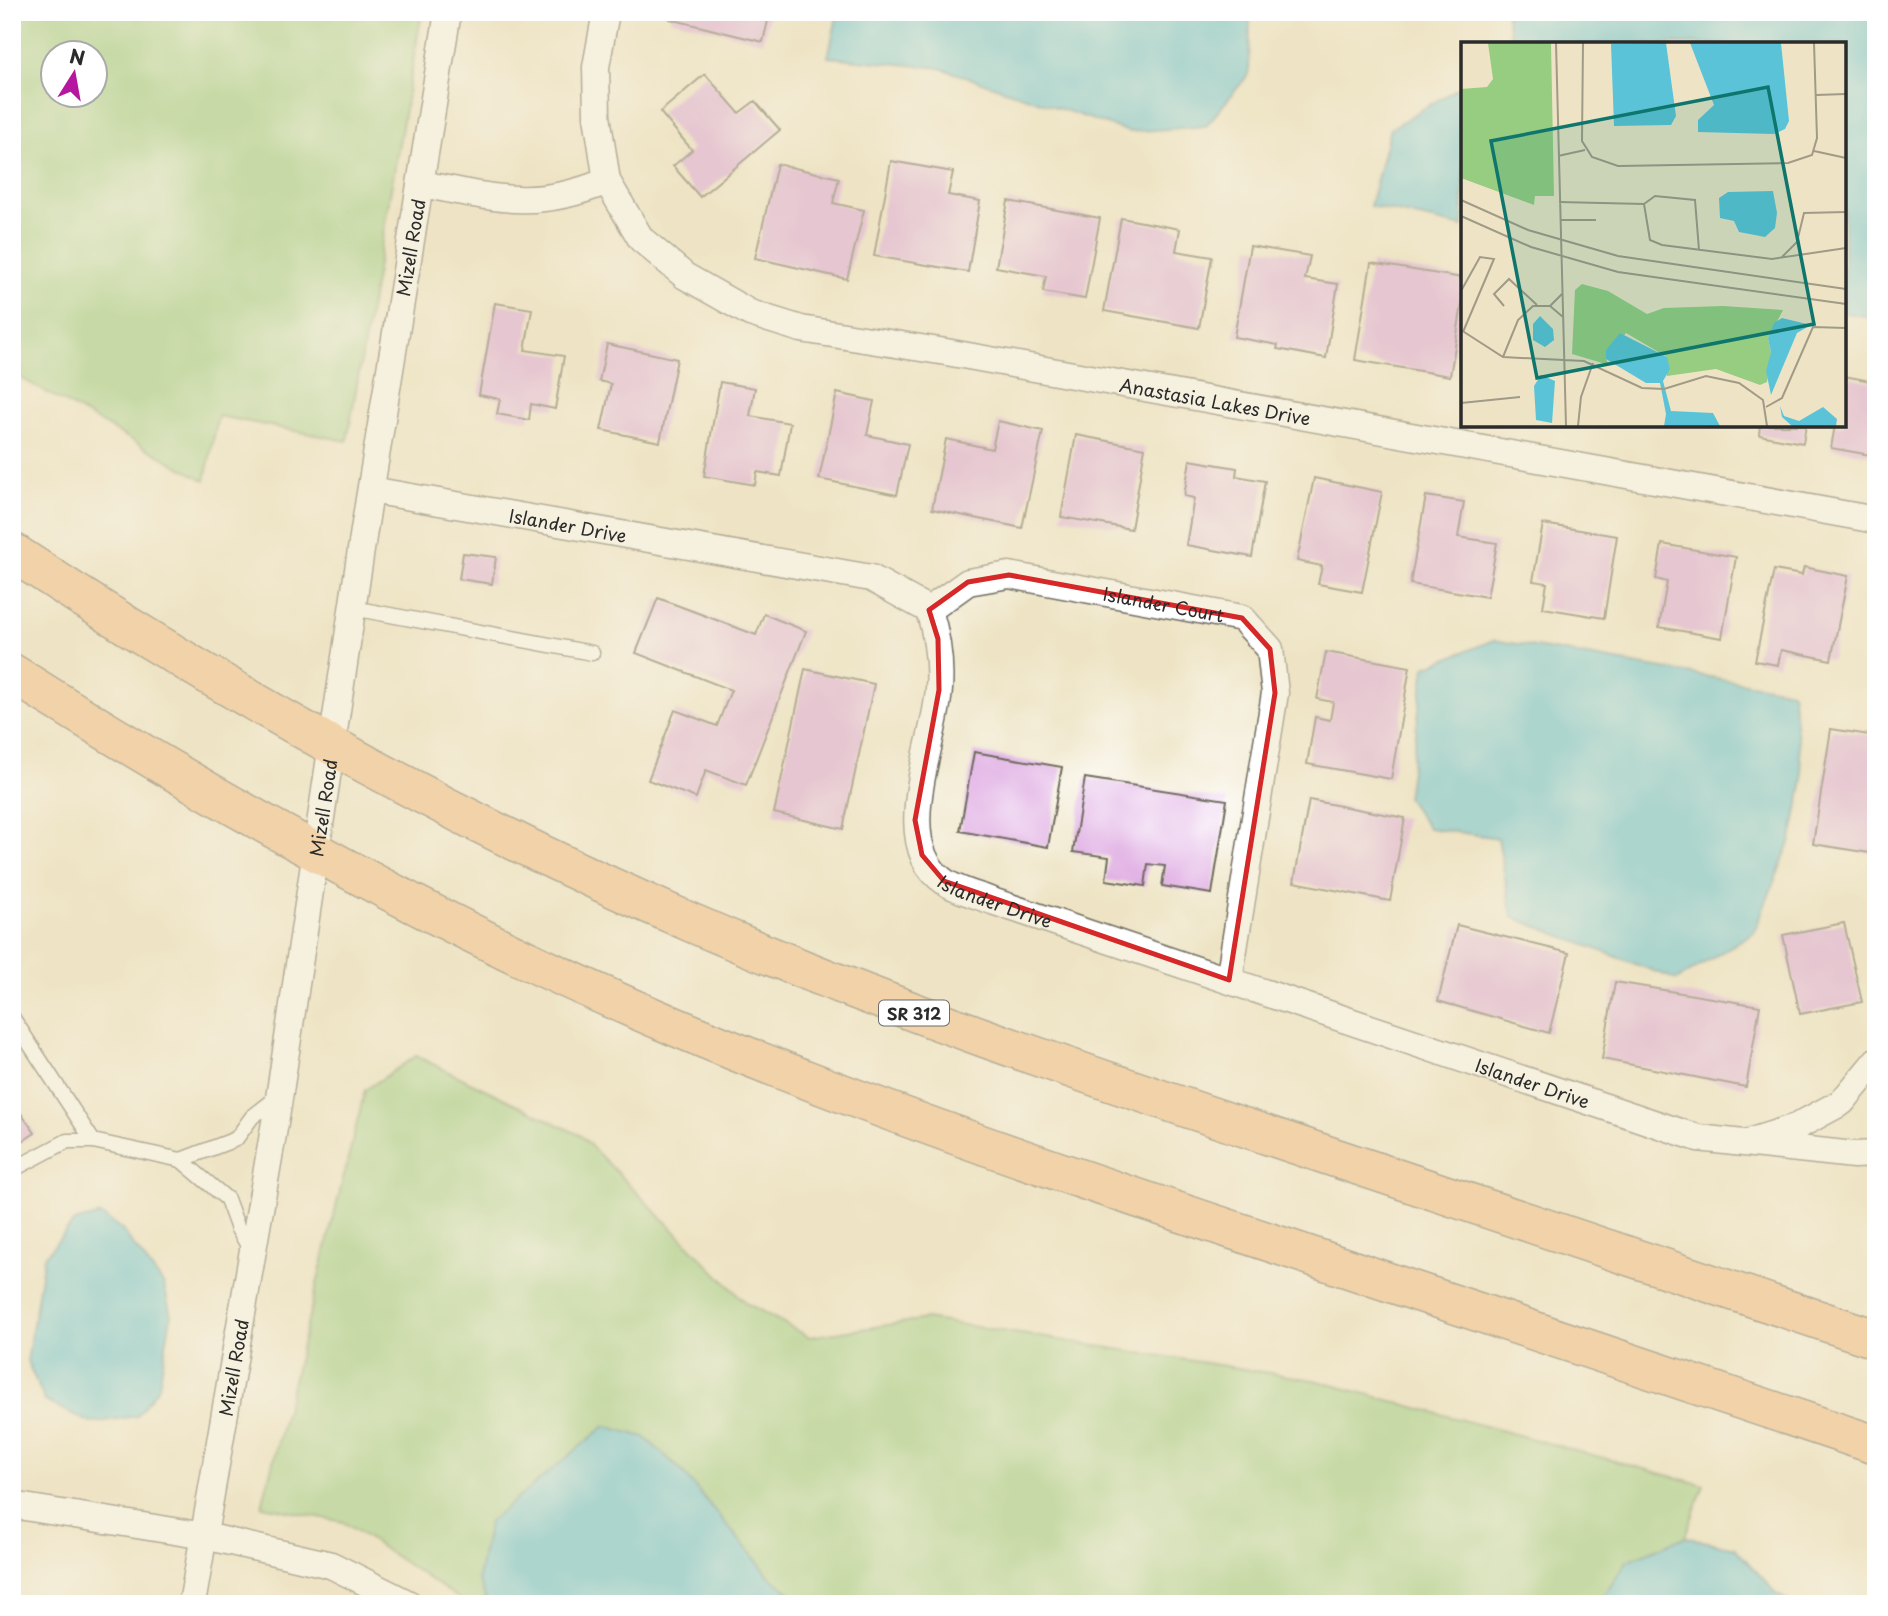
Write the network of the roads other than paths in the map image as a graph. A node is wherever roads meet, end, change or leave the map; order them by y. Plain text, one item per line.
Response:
1 (448, 12) edge
2 (606, 12) edge
3 (607, 181) junction
4 (422, 184) junction
5 (371, 490) junction
6 (1876, 520) edge
7 (12, 552) edge
8 (352, 608) junction
9 (929, 610) junction
10 (592, 653) dead end
11 (12, 673) edge
12 (331, 747) junction
13 (316, 852) junction
14 (1229, 980) junction
15 (12, 1017) edge
16 (1876, 1061) edge
17 (280, 1095) junction
18 (93, 1141) junction
19 (1743, 1144) junction
20 (1876, 1154) edge
21 (181, 1160) junction
22 (12, 1170) edge
23 (253, 1254) junction
24 (1876, 1339) edge
25 (1876, 1445) edge
26 (12, 1505) edge
27 (205, 1536) junction
28 (394, 1600) edge
29 (192, 1604) edge

1 - 4 street, Mizell Road
2 - 3 street, Anastasia Lakes Drive
3 - 4 street
3 - 6 street, Anastasia Lakes Drive
4 - 5 street, Mizell Road
5 - 8 street, Mizell Road
5 - 9 street, Islander Drive
7 - 12 main road, SR 312
8 - 10 lane
8 - 12 street, Mizell Road
9 - 14 street, Islander Drive
9 - 14 street, Islander Court
11 - 13 main road
12 - 13 street, Mizell Road
12 - 24 main road, SR 312
13 - 17 street, Mizell Road
13 - 25 main road
14 - 19 street, Islander Drive
15 - 18 lane
16 - 19 street
17 - 21 lane
17 - 23 street, Mizell Road
18 - 21 lane
18 - 22 lane
19 - 20 street, Islander Drive
21 - 23 lane
23 - 27 street, Mizell Road
26 - 27 street
27 - 28 street
27 - 29 street, Mizell Road

